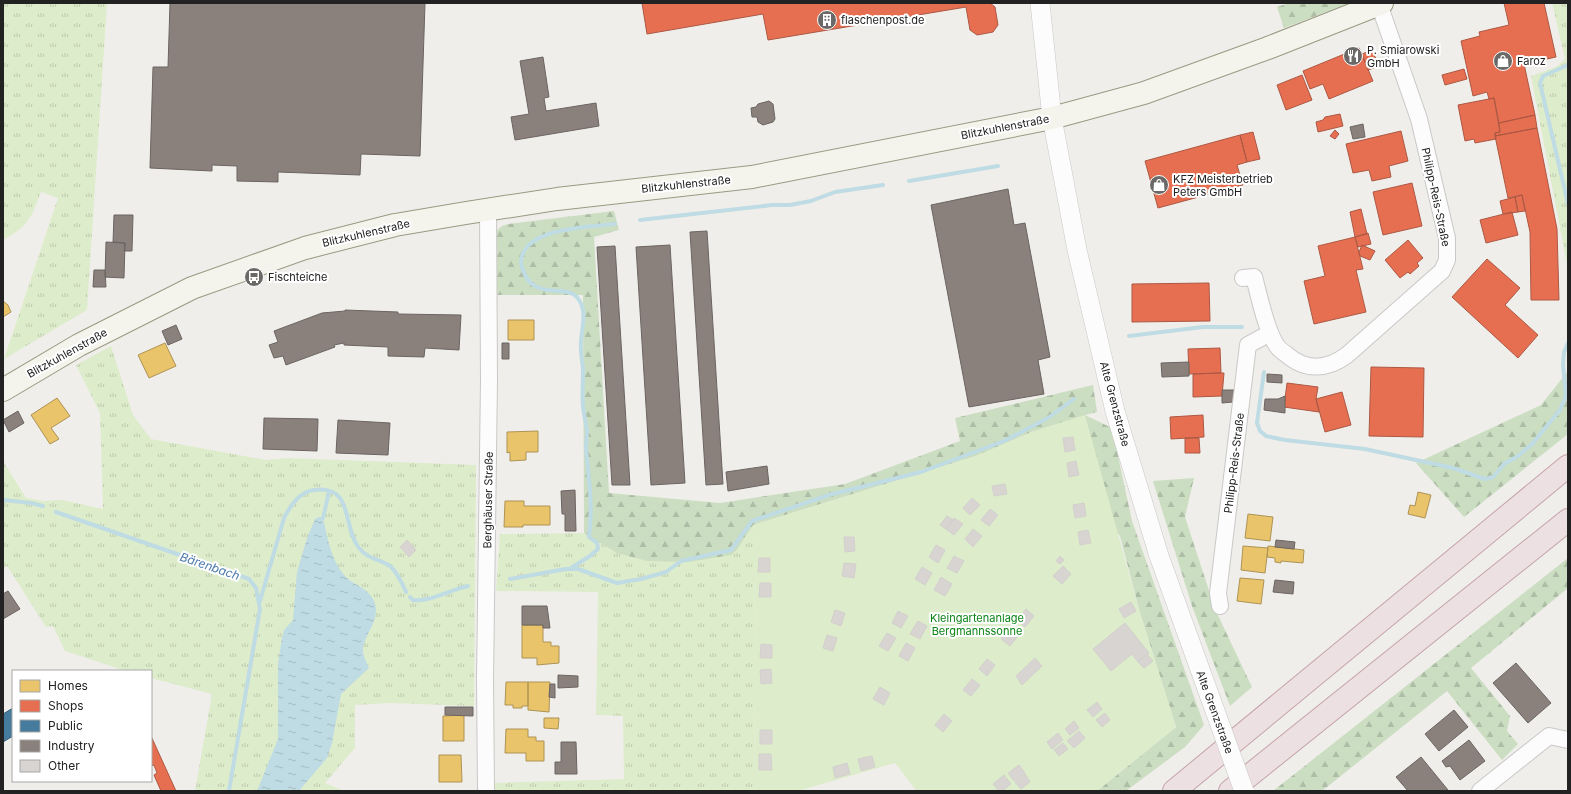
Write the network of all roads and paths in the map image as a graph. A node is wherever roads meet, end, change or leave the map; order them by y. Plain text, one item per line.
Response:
1 (1040, 3) edge
2 (1380, 3) edge
3 (1052, 118) junction
4 (488, 209) junction
5 (1243, 278) dead end
6 (1270, 333) junction
7 (3, 390) edge
8 (1568, 466) edge
9 (1568, 520) edge
10 (1220, 606) dead end
11 (1568, 740) edge
12 (486, 791) edge
13 (1174, 791) edge
14 (1230, 791) edge
15 (1244, 791) edge
16 (1480, 791) edge

1 - 3 street, Alte Grenzstraße
2 - 3 main road, Blitzkuhlenstraße
2 - 6 street, Philipp-Reis-Straße
3 - 4 main road, Blitzkuhlenstraße
3 - 15 street, Alte Grenzstraße, bridge
4 - 7 main road, Blitzkuhlenstraße
4 - 12 street, Berghäuser Straße
5 - 6 street, Philipp-Reis-Straße
6 - 10 street, Philipp-Reis-Straße
8 - 13 highway
9 - 14 highway
11 - 16 street

